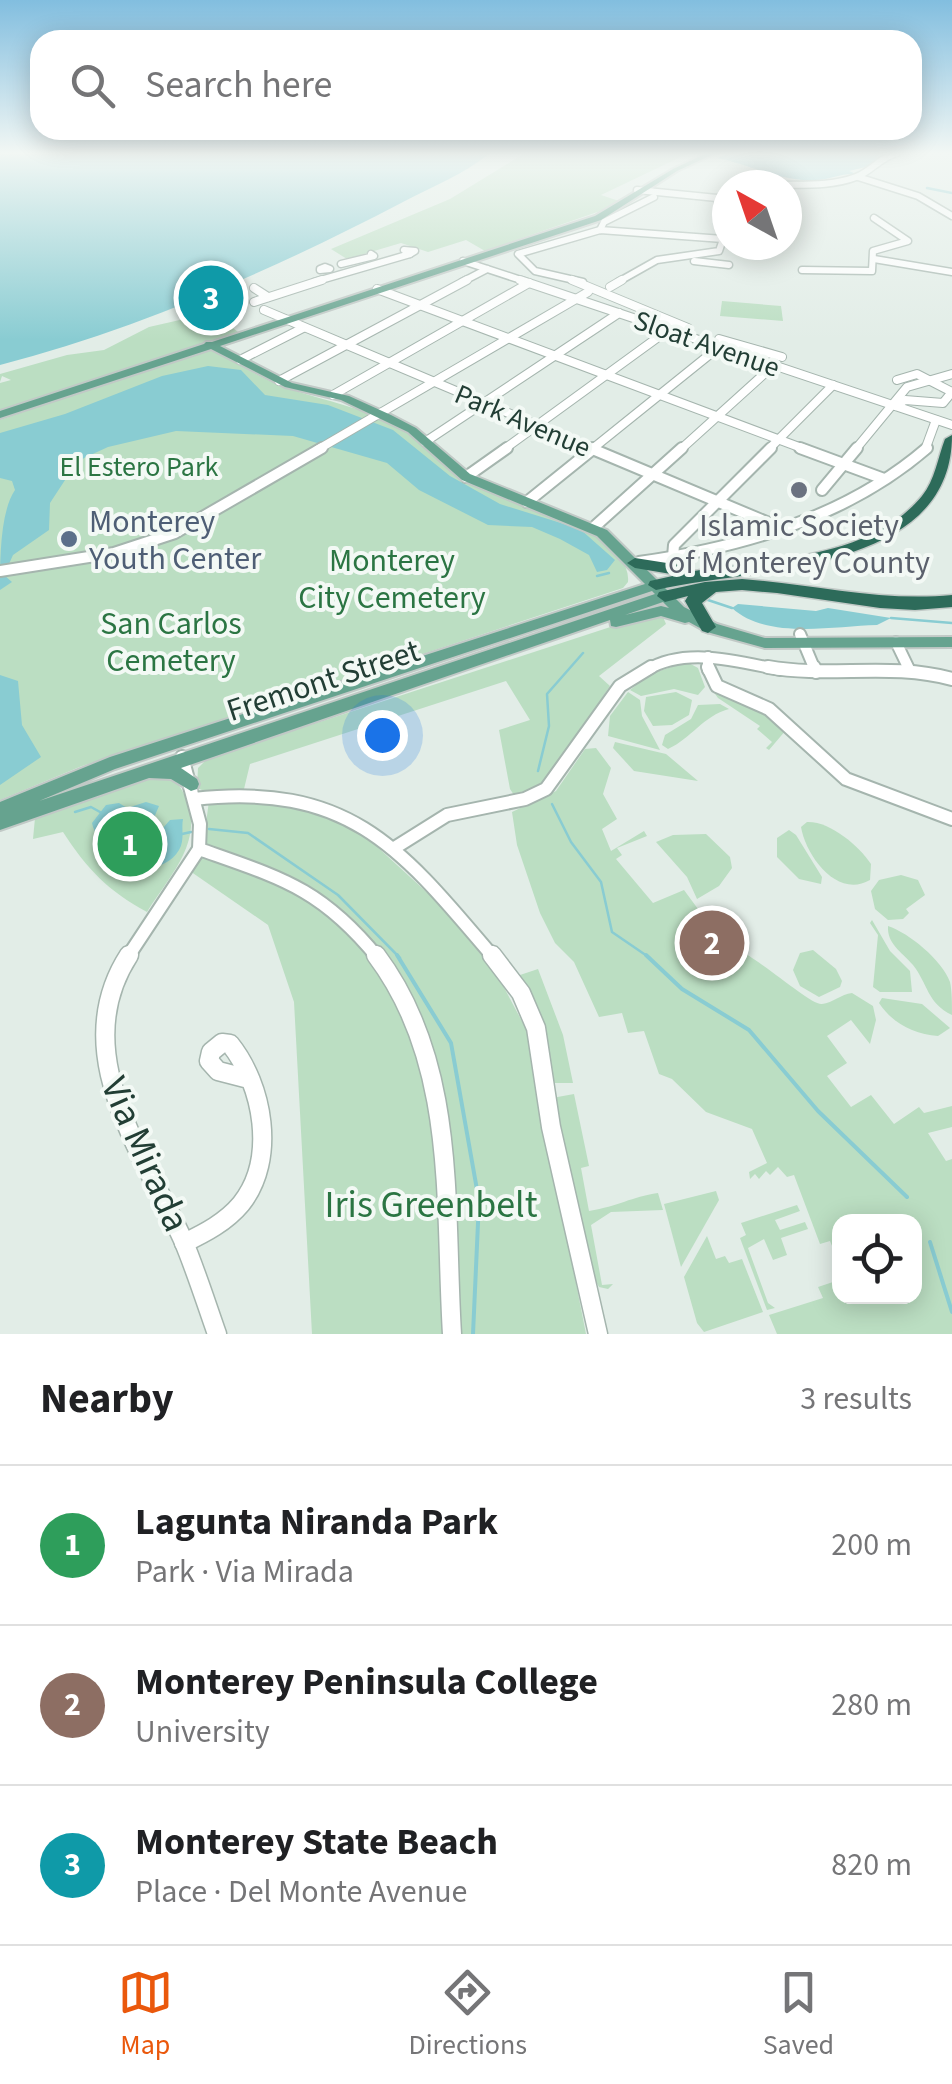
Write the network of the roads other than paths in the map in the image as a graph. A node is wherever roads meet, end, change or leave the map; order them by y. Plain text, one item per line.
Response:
1 (605, 215) edge
2 (617, 215) edge
3 (874, 218) dead end
4 (600, 230) junction
5 (712, 239) edge
6 (712, 253) edge
7 (370, 254) dead end
8 (410, 254) dead end
9 (874, 258) junction
10 (691, 259) junction
11 (463, 261) junction
12 (341, 264) dead end
13 (730, 265) dead end
14 (358, 266) junction
15 (330, 269) dead end
16 (487, 269) junction
17 (802, 270) dead end
18 (952, 272) edge
19 (340, 274) junction
20 (298, 275) dead end
21 (529, 283) junction
22 (311, 284) junction
23 (254, 288) dead end
24 (377, 289) junction
25 (607, 289) junction
26 (588, 292) dead end
27 (268, 298) junction
28 (572, 298) junction
29 (419, 305) junction
30 (618, 313) junction
31 (279, 321) junction
32 (461, 321) junction
33 (303, 328) junction
34 (668, 330) junction
35 (507, 338) junction
36 (209, 344) junction
37 (345, 345) junction
38 (719, 347) junction
39 (555, 356) junction
40 (782, 357) dead end
41 (240, 360) junction
42 (389, 363) junction
43 (774, 365) junction
44 (952, 374) edge
45 (606, 375) junction
46 (931, 379) junction
47 (897, 380) dead end
48 (278, 381) junction
49 (434, 383) junction
50 (833, 385) junction
51 (950, 394) edge
52 (333, 395) junction
53 (660, 396) junction
54 (485, 403) junction
55 (896, 406) junction
56 (0, 415) edge
57 (382, 415) junction
58 (718, 417) junction
59 (936, 420) junction
60 (537, 425) junction
61 (952, 425) edge
62 (780, 440) junction
63 (952, 440) edge
64 (425, 442) junction
65 (593, 450) junction
66 (845, 465) junction
67 (653, 475) junction
68 (466, 477) junction
69 (884, 478) junction
70 (822, 490) dead end
71 (528, 502) junction
72 (717, 502) junction
73 (593, 528) junction
74 (783, 529) junction
75 (673, 557) junction
76 (635, 563) junction
77 (6, 570) edge
78 (722, 570) junction
79 (735, 583) junction
80 (660, 590) junction
81 (613, 599) junction
82 (952, 602) edge
83 (708, 627) junction
84 (952, 634) edge
85 (896, 642) junction
86 (952, 642) edge
87 (804, 643) junction
88 (708, 657) junction
89 (482, 658) junction
90 (909, 670) junction
91 (798, 672) junction
92 (816, 672) junction
93 (952, 679) edge
94 (200, 735) junction
95 (154, 750) junction
96 (182, 757) junction
97 (130, 774) junction
98 (192, 792) junction
99 (0, 810) edge
100 (952, 819) edge
101 (0, 822) edge
102 (396, 847) junction
103 (198, 850) junction
104 (249, 1078) dead end
105 (184, 1243) junction
106 (218, 1334) edge
107 (452, 1334) edge
108 (598, 1334) edge

1 - 11 main road
2 - 4 street
3 - 9 street
4 - 5 street
4 - 25 street
6 - 10 street
7 - 14 street
8 - 14 street
9 - 17 street
9 - 18 street
10 - 13 street
10 - 25 street
11 - 16 street, Sloat Avenue
11 - 24 main road
12 - 14 street
14 - 19 street
15 - 19 street
16 - 21 street, Sloat Avenue
16 - 29 street
19 - 22 street
20 - 22 street
21 - 28 street, Sloat Avenue
21 - 32 street
22 - 27 street
23 - 27 street
24 - 29 street
24 - 31 main road
25 - 40 street
26 - 28 street
27 - 31 street, Park Avenue
28 - 30 street, Sloat Avenue
28 - 35 street
29 - 32 street
29 - 37 street
30 - 34 street, Sloat Avenue
30 - 39 street
31 - 33 street, Park Avenue
31 - 36 main road
32 - 35 street
32 - 42 street
33 - 37 street, Park Avenue
33 - 41 street
34 - 38 street, Sloat Avenue
34 - 45 street
35 - 39 street
35 - 49 street
36 - 41 main road
36 - 56 main road
37 - 42 street, Park Avenue
37 - 48 street
38 - 43 street, Sloat Avenue
38 - 53 street
39 - 45 street
39 - 54 street
41 - 48 main road
42 - 49 street, Park Avenue
42 - 52 street
43 - 50 street, Sloat Avenue
43 - 58 street
44 - 46 street
45 - 53 street
45 - 60 street
46 - 47 street
46 - 51 street
46 - 55 street
48 - 52 main road
49 - 54 street, Park Avenue
49 - 57 street
50 - 55 street, Sloat Avenue
50 - 62 street
51 - 55 street
52 - 57 main road
53 - 58 street
53 - 65 street
54 - 60 street, Park Avenue
54 - 64 street
55 - 59 street, Sloat Avenue
55 - 66 street
57 - 64 main road
57 - 77 street
58 - 62 street
58 - 67 street
59 - 61 street, Sloat Avenue
59 - 69 street
60 - 65 street, Park Avenue
60 - 68 street
62 - 66 street
62 - 72 street
63 - 78 highway
64 - 68 main road
65 - 67 street, Park Avenue
65 - 71 street
66 - 69 street
66 - 70 street
67 - 72 street, Park Avenue
67 - 73 street
68 - 71 main road
69 - 74 street
71 - 73 main road
72 - 74 street, Park Avenue
72 - 75 street
73 - 76 main road
74 - 75 street
75 - 76 street
76 - 78 highway
76 - 80 main road
76 - 81 main road
78 - 80 highway
79 - 80 highway
79 - 82 highway
79 - 83 highway
80 - 81 main road, Fremont Street
80 - 83 main road
80 - 89 main road, Fremont Street
81 - 94 main road, Fremont Street
83 - 87 main road
83 - 89 main road
84 - 87 main road
85 - 86 main road
85 - 87 main road
85 - 90 street
87 - 91 street
87 - 92 street
88 - 91 street
88 - 100 street
88 - 102 street
89 - 96 main road, Fremont Street
90 - 92 street
90 - 93 street
91 - 92 street
94 - 95 main road, Fremont Street
94 - 96 main road
95 - 96 main road
95 - 99 main road, Fremont Street
96 - 97 main road, Fremont Street
96 - 98 street
97 - 98 main road
97 - 101 main road, Fremont Street
98 - 102 street
98 - 103 street
102 - 108 street
103 - 105 street, Via Mirada
103 - 107 street
104 - 105 street
105 - 106 street, Via Mirada

